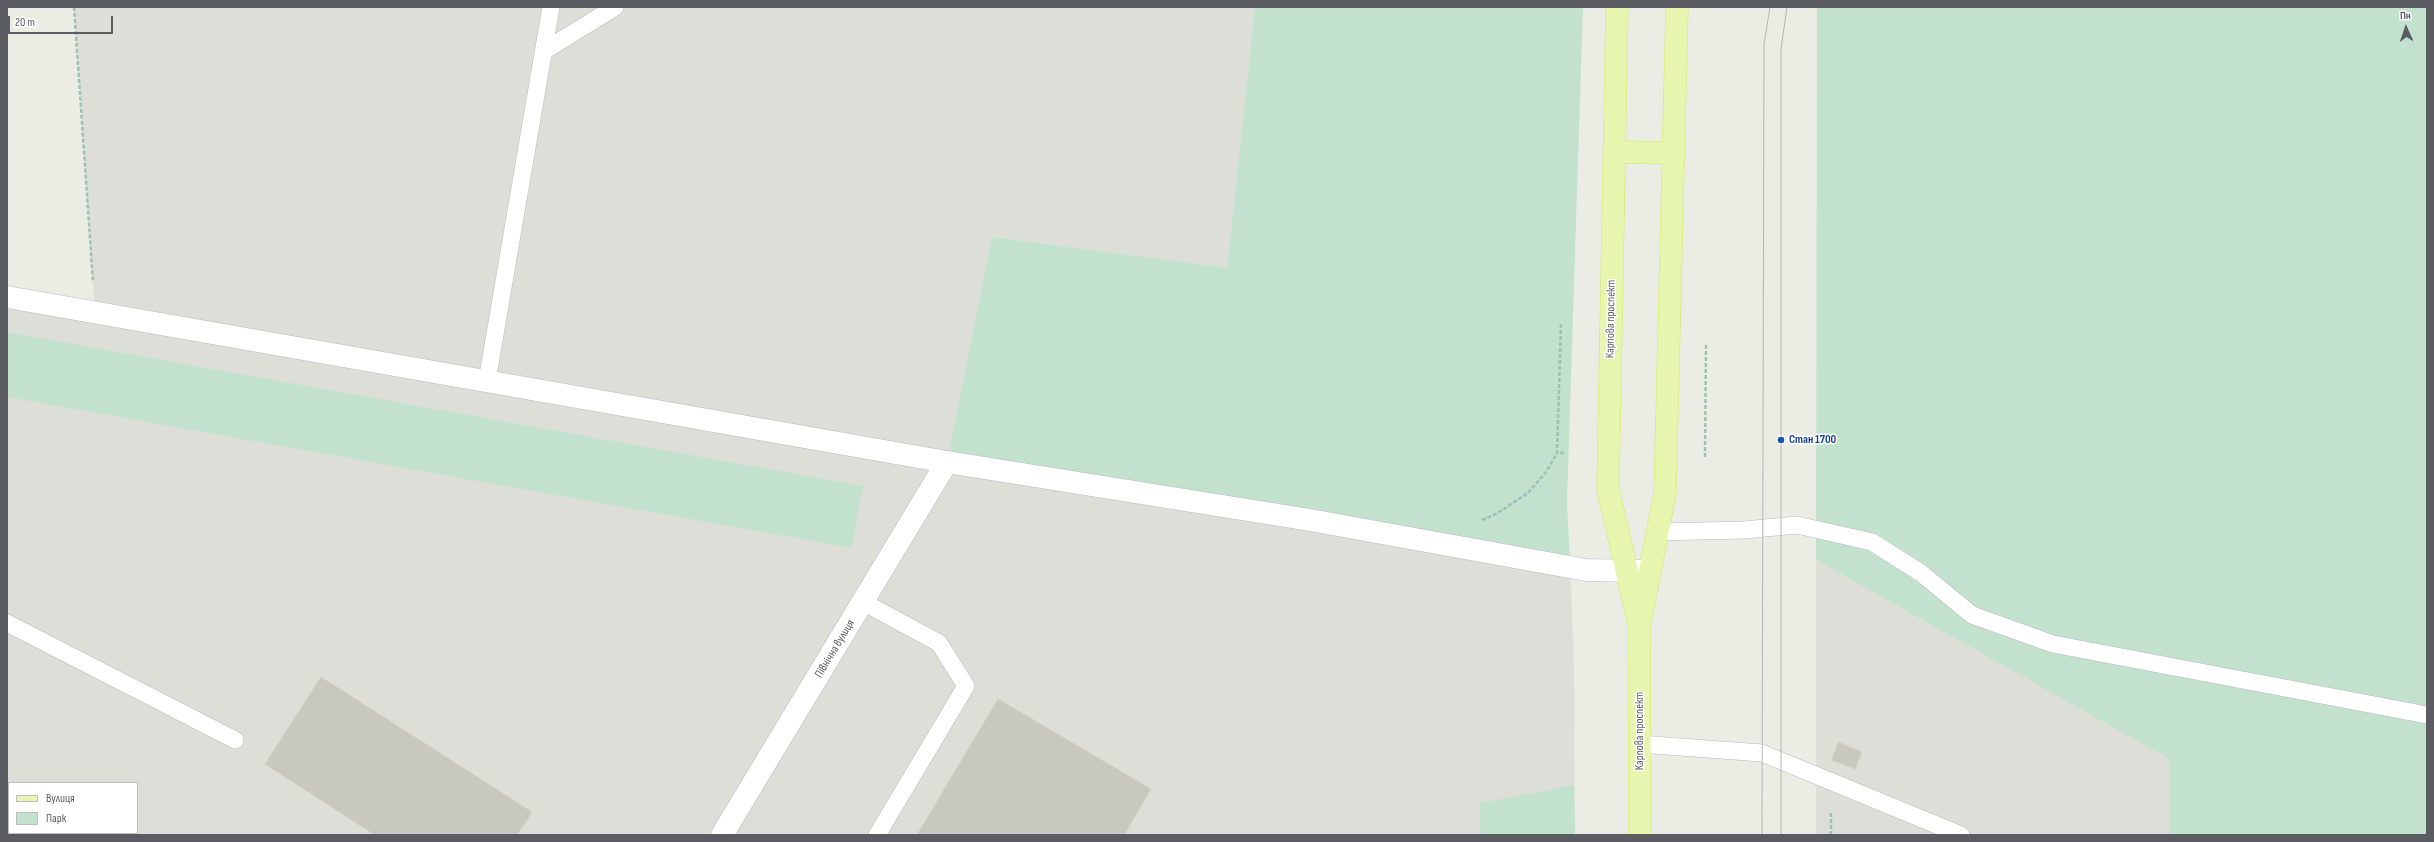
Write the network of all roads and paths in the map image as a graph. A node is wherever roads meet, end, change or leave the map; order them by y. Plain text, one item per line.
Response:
1 (74, 7) edge
2 (551, 7) edge
3 (614, 7) edge
4 (1617, 7) edge
5 (1677, 7) edge
6 (544, 51) junction
7 (1614, 152) junction
8 (1674, 153) junction
9 (7, 297) edge
10 (95, 312) junction
11 (1561, 324) dead end
12 (1706, 344) dead end
13 (487, 381) junction
14 (1565, 453) dead end
15 (1705, 457) dead end
16 (947, 462) junction
17 (1658, 532) junction
18 (1626, 570) junction
19 (1651, 571) junction
20 (863, 602) junction
21 (7, 623) edge
22 (1639, 627) junction
23 (2427, 715) edge
24 (235, 740) dead end
25 (1640, 744) junction
26 (722, 835) edge
27 (877, 835) edge
28 (1640, 835) edge
29 (1961, 835) edge

1 - 10 path
2 - 6 lane
3 - 6 lane
4 - 7 main road, Карпова проспект
5 - 8 main road, Карпова проспект
6 - 13 lane
7 - 8 main road
7 - 18 main road, Карпова проспект
8 - 17 main road, Карпова проспект
9 - 10 street
10 - 13 street
11 - 14 path
12 - 15 path
13 - 16 street
16 - 18 street
16 - 20 street, Північна вулиця
17 - 19 main road, Карпова проспект
17 - 23 lane
18 - 19 street
18 - 22 main road, Карпова проспект
19 - 22 main road, Карпова проспект
20 - 26 street, Північна вулиця
20 - 27 lane
21 - 24 lane
22 - 25 main road, Карпова проспект
25 - 28 main road, Карпова проспект
25 - 29 lane

